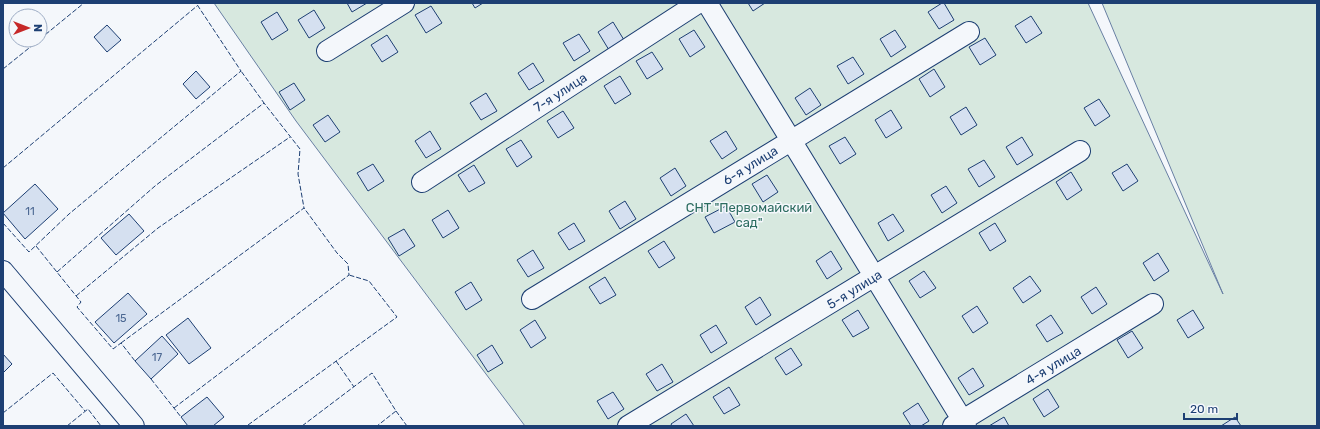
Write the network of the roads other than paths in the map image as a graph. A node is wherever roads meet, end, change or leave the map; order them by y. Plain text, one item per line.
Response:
1 (404, 3) edge
2 (698, 3) edge
3 (707, 3) edge
4 (969, 32) dead end
5 (327, 51) dead end
6 (791, 140) junction
7 (1080, 151) dead end
8 (422, 182) dead end
9 (3, 271) edge
10 (874, 278) junction
11 (532, 299) dead end
12 (1154, 304) dead end
13 (960, 424) edge
14 (134, 426) edge
15 (628, 426) edge

1 - 5 street
2 - 8 street, 7-я улица
3 - 6 street
4 - 6 street, 6-я улица
6 - 10 street
6 - 11 street, 6-я улица
7 - 10 street, 5-я улица
9 - 14 street
10 - 13 street
10 - 15 street, 5-я улица
12 - 13 street, 4-я улица

